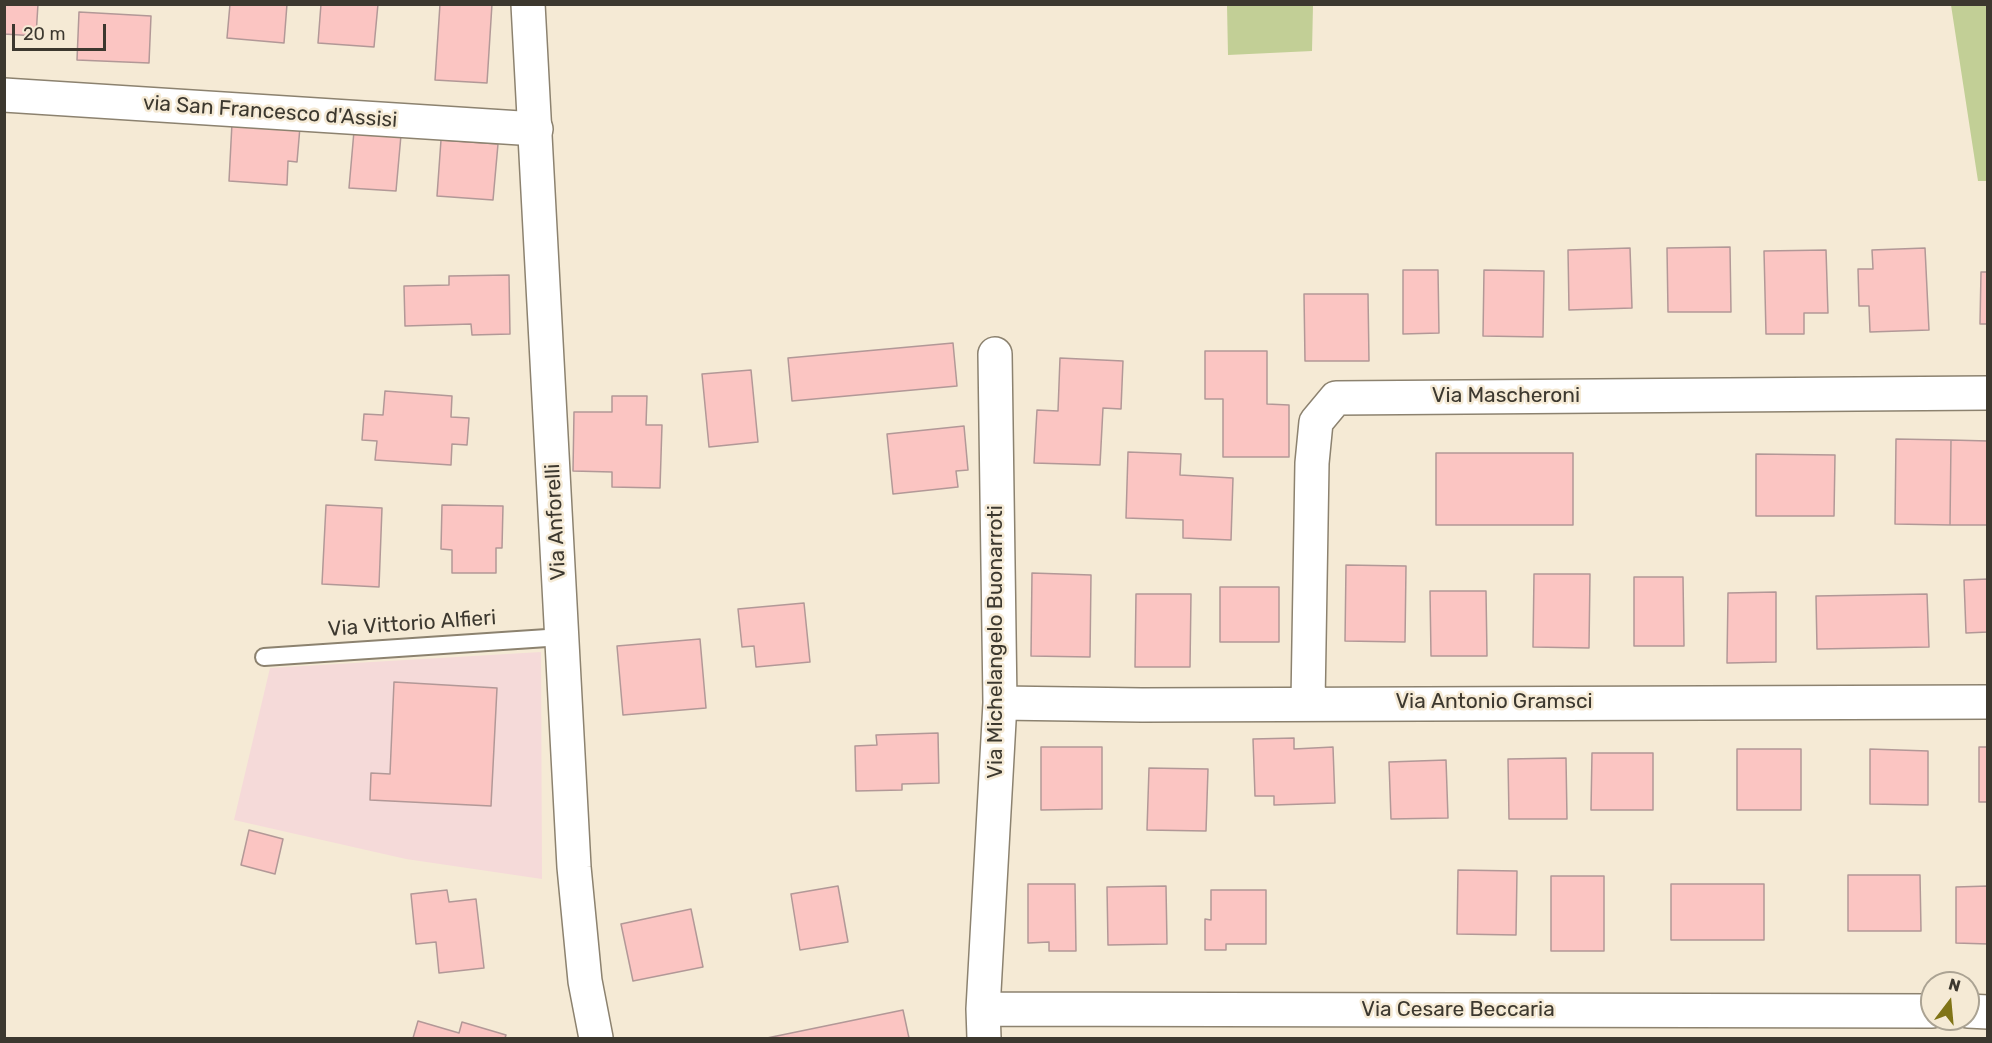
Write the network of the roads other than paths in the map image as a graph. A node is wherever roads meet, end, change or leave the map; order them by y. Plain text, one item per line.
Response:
1 (528, 4) edge
2 (4, 95) edge
3 (536, 129) junction
4 (995, 354) dead end
5 (1988, 393) edge
6 (562, 637) junction
7 (264, 657) dead end
8 (1308, 702) junction
9 (1988, 702) edge
10 (1000, 703) junction
11 (1920, 1011) edge
12 (984, 1024) edge
13 (596, 1038) edge

1 - 3 street, Via Anforelli
2 - 3 street, via San Francesco d'Assisi
3 - 6 street, Via Anforelli
4 - 10 street, Via Michelangelo Buonarroti
5 - 8 street, Via Mascheroni
6 - 7 lane, Via Vittorio Alfieri
6 - 13 street, Via Anforelli
8 - 9 street, Via Antonio Gramsci
8 - 10 street, Via Antonio Gramsci
10 - 12 street, Via Michelangelo Buonarroti
11 - 12 street, Via Cesare Beccaria

